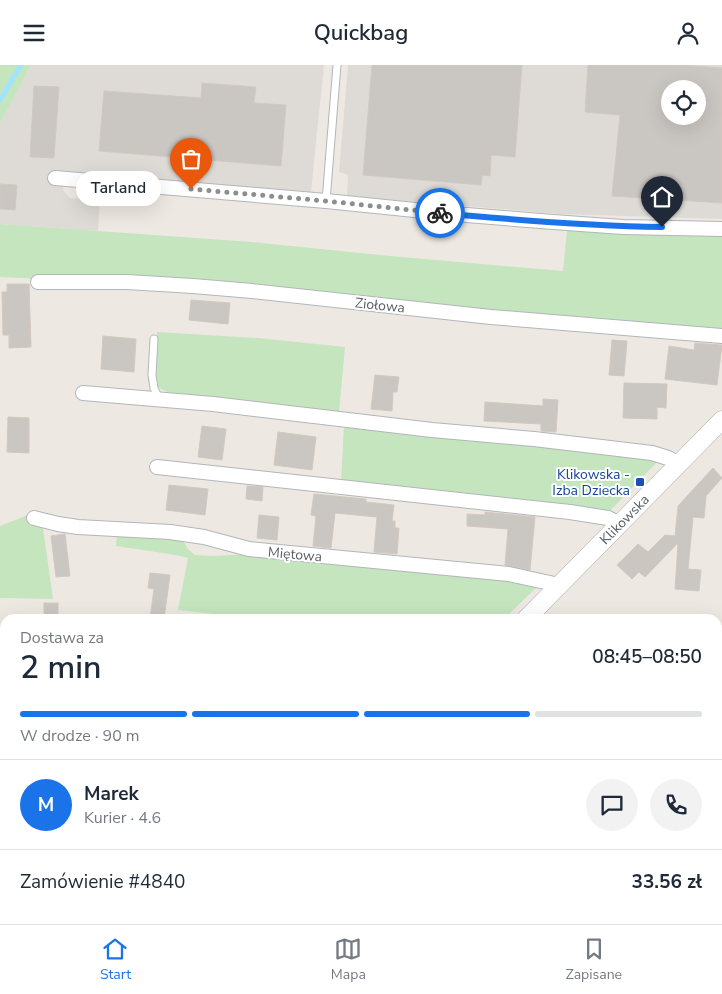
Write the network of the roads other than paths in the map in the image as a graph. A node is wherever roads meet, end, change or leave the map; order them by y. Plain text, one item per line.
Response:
1 (337, 65) edge
2 (55, 178) dead end
3 (326, 201) junction
4 (722, 229) edge
5 (38, 282) dead end
6 (722, 336) edge
7 (154, 339) dead end
8 (84, 393) dead end
9 (159, 399) junction
10 (722, 420) edge
11 (680, 464) junction
12 (157, 467) dead end
13 (34, 518) dead end
14 (620, 524) junction
15 (558, 585) junction
16 (531, 614) edge

1 - 3 lane
2 - 3 street
3 - 4 street
5 - 6 street, Ziołowa
7 - 9 lane
8 - 9 street
9 - 11 street
10 - 11 street, Klikowska
11 - 14 street, Klikowska
12 - 14 street
13 - 15 street, Miętowa
14 - 15 street, Klikowska
15 - 16 street, Klikowska

